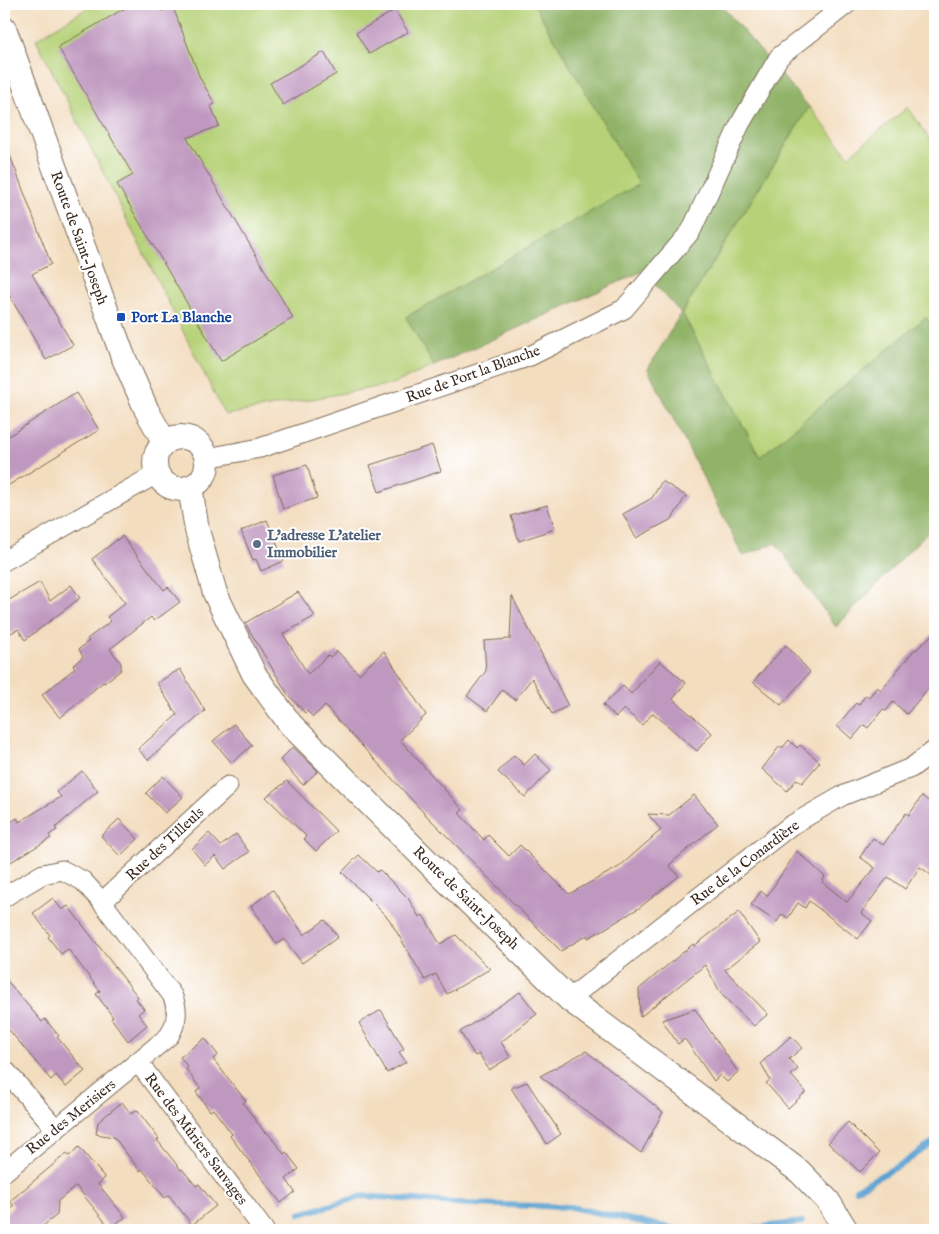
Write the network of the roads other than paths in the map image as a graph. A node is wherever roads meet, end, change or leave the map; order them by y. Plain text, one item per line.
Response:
1 (847, 4) edge
2 (4, 28) edge
3 (165, 443) junction
4 (207, 458) junction
5 (158, 474) junction
6 (190, 487) junction
7 (4, 561) edge
8 (935, 750) edge
9 (228, 786) dead end
10 (4, 897) edge
11 (102, 902) junction
12 (570, 999) junction
13 (138, 1062) junction
14 (4, 1069) edge
15 (56, 1129) junction
16 (4, 1172) edge
17 (264, 1230) edge
18 (846, 1230) edge

1 - 4 street, Rue de Port la Blanche
2 - 3 street, Route de Saint-Joseph
3 - 4 street
3 - 5 street
4 - 6 street
5 - 6 street
5 - 7 street
6 - 12 street, Route de Saint-Joseph
8 - 12 street, Rue de la Conardière
9 - 11 street, Rue des Tilleuls
10 - 11 street, Rue des Mûriers Sauvages
11 - 13 street, Rue des Mûriers Sauvages
12 - 18 street, Route de Saint-Joseph
13 - 15 street, Rue des Merisiers
13 - 17 street, Rue des Mûriers Sauvages
14 - 15 street
15 - 16 street, Rue des Merisiers

